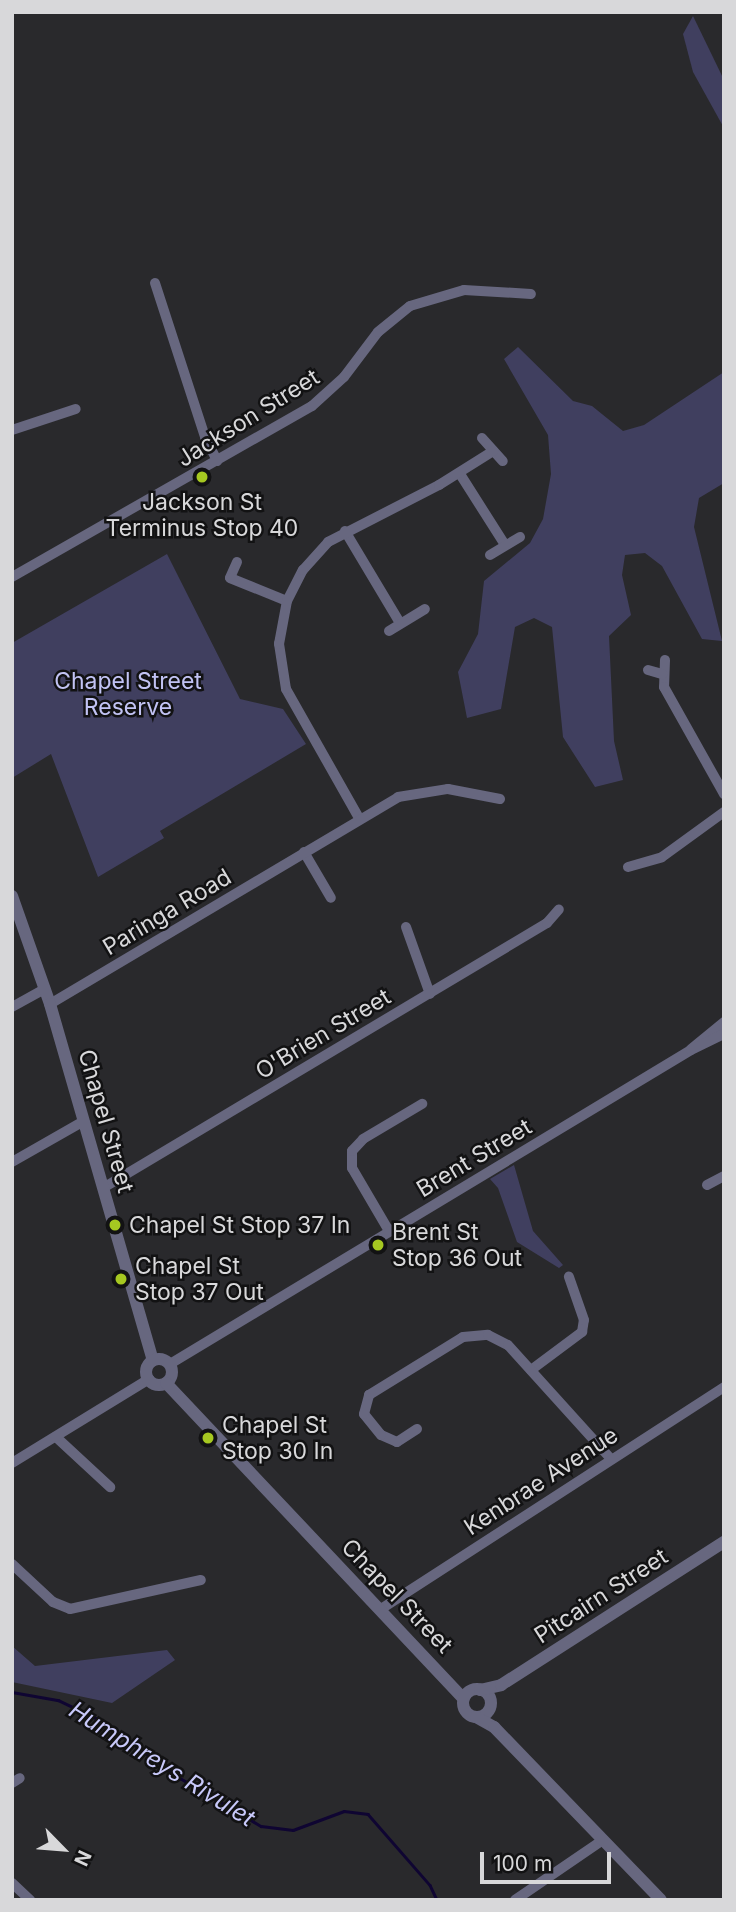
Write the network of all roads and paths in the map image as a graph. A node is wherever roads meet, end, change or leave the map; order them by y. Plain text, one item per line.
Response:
1 (156, 283) dead end
2 (531, 294) dead end
3 (76, 409) dead end
4 (12, 430) edge
5 (482, 438) dead end
6 (493, 451) junction
7 (218, 461) junction
8 (503, 461) dead end
9 (460, 474) junction
10 (345, 531) junction
11 (520, 537) dead end
12 (505, 545) junction
13 (490, 555) dead end
14 (237, 562) dead end
15 (13, 573) edge
16 (287, 601) junction
17 (425, 608) dead end
18 (400, 623) junction
19 (389, 631) dead end
20 (665, 660) dead end
21 (648, 670) dead end
22 (662, 674) junction
23 (724, 794) edge
24 (500, 799) dead end
25 (724, 812) edge
26 (359, 818) junction
27 (304, 852) junction
28 (628, 867) dead end
29 (12, 896) edge
30 (331, 898) dead end
31 (559, 909) dead end
32 (406, 926) dead end
33 (45, 989) junction
34 (430, 994) junction
35 (50, 1004) junction
36 (12, 1007) edge
37 (724, 1022) edge
38 (724, 1034) edge
39 (691, 1050) junction
40 (422, 1104) dead end
41 (84, 1121) junction
42 (12, 1162) edge
43 (724, 1176) edge
44 (707, 1185) dead end
45 (103, 1188) junction
46 (389, 1231) junction
47 (569, 1277) dead end
48 (153, 1360) junction
49 (170, 1364) junction
50 (531, 1370) junction
51 (149, 1379) junction
52 (166, 1383) junction
53 (724, 1387) edge
54 (417, 1429) dead end
55 (56, 1437) junction
56 (611, 1459) junction
57 (12, 1463) edge
58 (110, 1487) dead end
59 (724, 1542) edge
60 (12, 1564) edge
61 (201, 1580) dead end
62 (381, 1609) junction
63 (501, 1685) junction
64 (472, 1693) junction
65 (490, 1705) junction
66 (476, 1717) junction
67 (494, 1727) junction
68 (603, 1840) junction
69 (12, 1883) edge
70 (30, 1900) edge
71 (514, 1900) edge
72 (660, 1900) edge

1 - 7 street
2 - 7 street, Jackson Street
3 - 4 street
5 - 6 street
6 - 8 street
6 - 9 street
7 - 15 street, Jackson Street
9 - 10 street
9 - 12 street
10 - 16 street
10 - 18 street
11 - 12 street
12 - 13 street
14 - 16 street
16 - 26 street
17 - 18 street
18 - 19 street
20 - 22 street
21 - 22 street
22 - 23 street
24 - 26 street, Paringa Road
25 - 28 street
26 - 27 street, Paringa Road
27 - 30 street
27 - 35 street, Paringa Road
29 - 33 street, Chapel Street
31 - 34 street, O'Brien Street
32 - 34 street
33 - 35 street, Chapel Street
33 - 36 street
34 - 45 street, O'Brien Street
35 - 41 street, Chapel Street
37 - 39 street, Brent Street
38 - 39 street, Brent Street
39 - 46 street, Brent Street
40 - 46 street
41 - 42 street
41 - 45 street, Chapel Street
43 - 44 street
45 - 48 street, Chapel Street
46 - 49 street, Brent Street
47 - 50 street
48 - 49 street
48 - 51 street
49 - 52 street
50 - 54 street
50 - 56 street
51 - 52 street
51 - 55 street
52 - 62 street, Chapel Street
53 - 56 street, Kenbrae Avenue
55 - 57 street
55 - 58 street
56 - 62 street, Kenbrae Avenue
59 - 63 street, Pitcairn Street
60 - 61 street
62 - 64 street, Chapel Street
63 - 64 street, Pitcairn Street
63 - 65 street, Pitcairn Street
64 - 65 street
64 - 66 street
65 - 66 street
65 - 67 street
66 - 67 street
67 - 68 street
68 - 71 street
68 - 72 street
69 - 70 street

